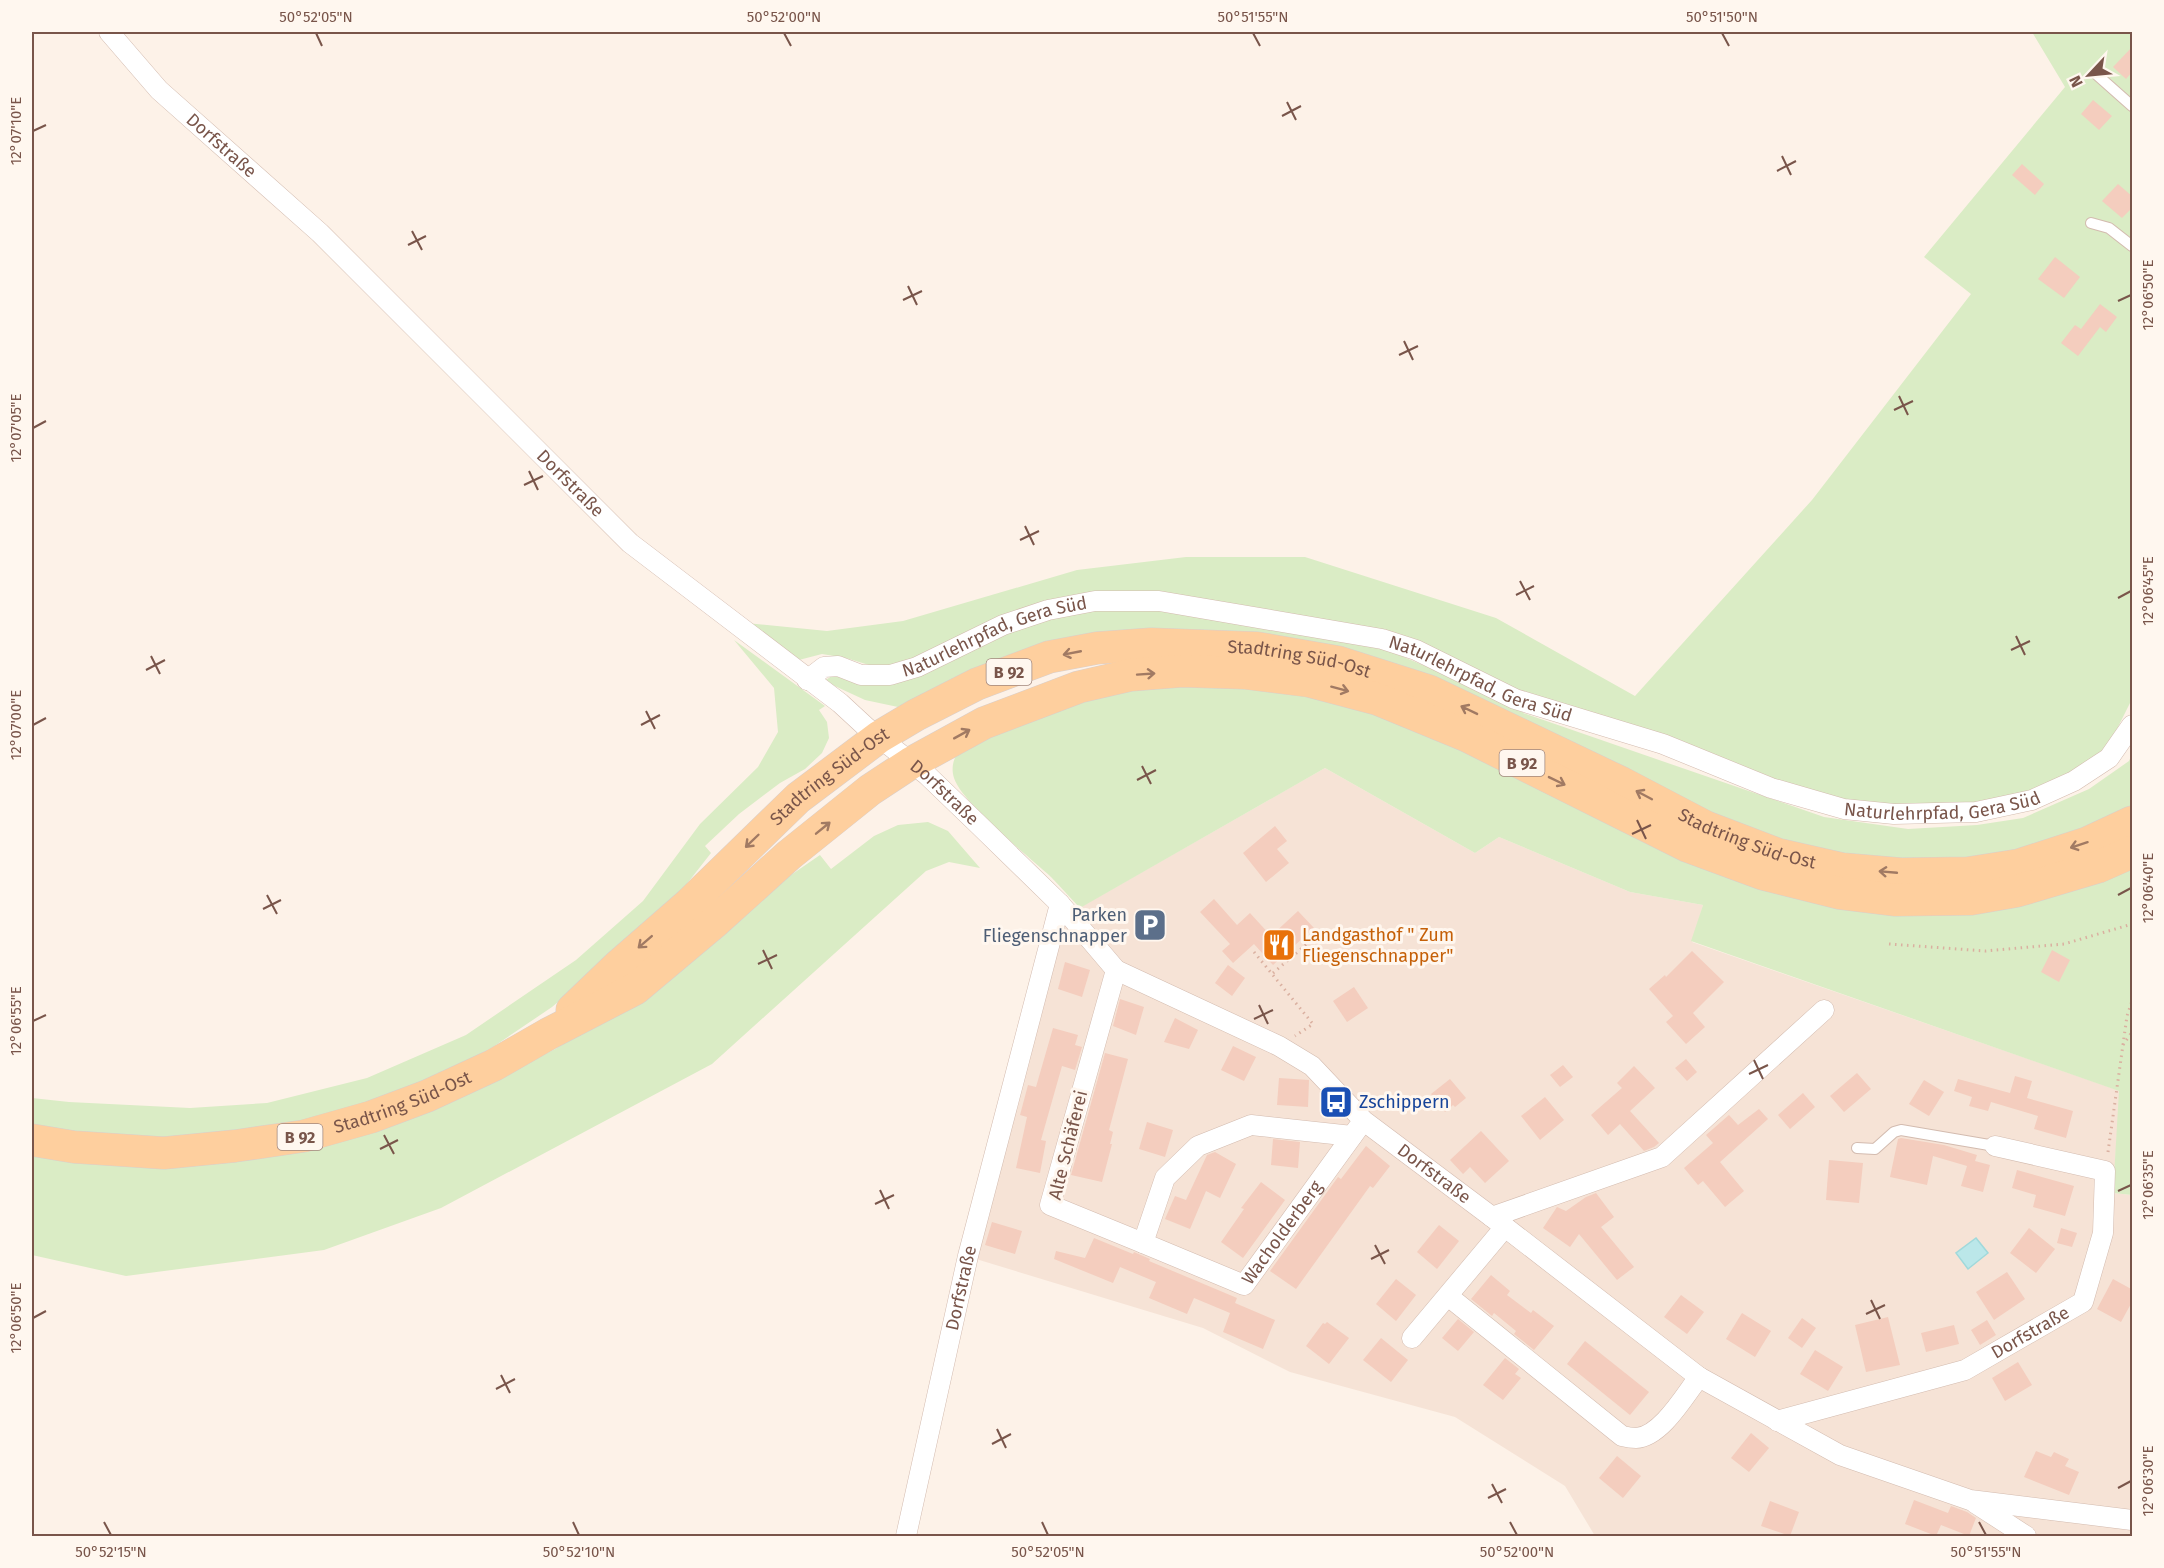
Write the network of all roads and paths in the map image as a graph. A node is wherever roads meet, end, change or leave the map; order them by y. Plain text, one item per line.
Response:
1 (109, 32) edge
2 (2096, 74) dead end
3 (2133, 106) edge
4 (2091, 223) dead end
5 (2133, 246) edge
6 (807, 680) junction
7 (2133, 725) edge
8 (879, 738) junction
9 (911, 763) junction
10 (2133, 822) edge
11 (2133, 852) edge
12 (1060, 904) junction
13 (2133, 926) edge
14 (1314, 938) dead end
15 (1889, 944) dead end
16 (1254, 952) dead end
17 (1116, 970) junction
18 (1273, 973) junction
19 (2133, 1001) edge
20 (1824, 1010) dead end
21 (2133, 1032) edge
22 (548, 1034) junction
23 (1279, 1046) junction
24 (2122, 1047) junction
25 (1358, 1129) junction
26 (32, 1140) edge
27 (1995, 1146) joint
28 (1857, 1148) dead end
29 (2105, 1172) junction
30 (1499, 1222) junction
31 (1143, 1243) junction
32 (1448, 1296) junction
33 (1412, 1338) dead end
34 (1699, 1377) junction
35 (1777, 1420) junction
36 (1970, 1500) junction
37 (2133, 1520) edge
38 (906, 1536) edge
39 (2026, 1536) edge

1 - 6 street, Dorfstraße
2 - 3 lane
4 - 5 lane
6 - 7 street, Naturlehrpfad, Gera Süd
6 - 8 street, Dorfstraße
8 - 9 street, Dorfstraße
10 -> 8 main road, Stadtring Süd-Ost / B 92
8 -> 22 main road, Stadtring Süd-Ost / B 92
9 -> 11 main road, Stadtring Süd-Ost / B 92
9 - 12 street, Dorfstraße
22 -> 9 main road, Stadtring Süd-Ost / B 92
12 - 17 street, Dorfstraße
12 - 38 street, Dorfstraße
13 - 15 path
14 - 18 path
16 - 18 path
17 - 23 street, Dorfstraße
17 - 31 street, Alte Schäferei
18 - 23 path
19 - 24 path
20 - 30 street
21 - 24 path
22 - 26 main road, Stadtring Süd-Ost / B 92
23 - 25 street, Dorfstraße
24 - 29 path
25 - 30 street, Dorfstraße
25 - 31 street
25 - 31 street, Wacholderberg
27 - 28 lane
27 - 29 street
29 - 35 street, Dorfstraße
30 - 32 street
30 - 34 street, Dorfstraße
32 - 33 street
32 - 34 street
34 - 35 street, Dorfstraße
35 - 36 street, Dorfstraße
36 - 37 street, Dorfstraße
36 - 39 street, Dorfstraße

